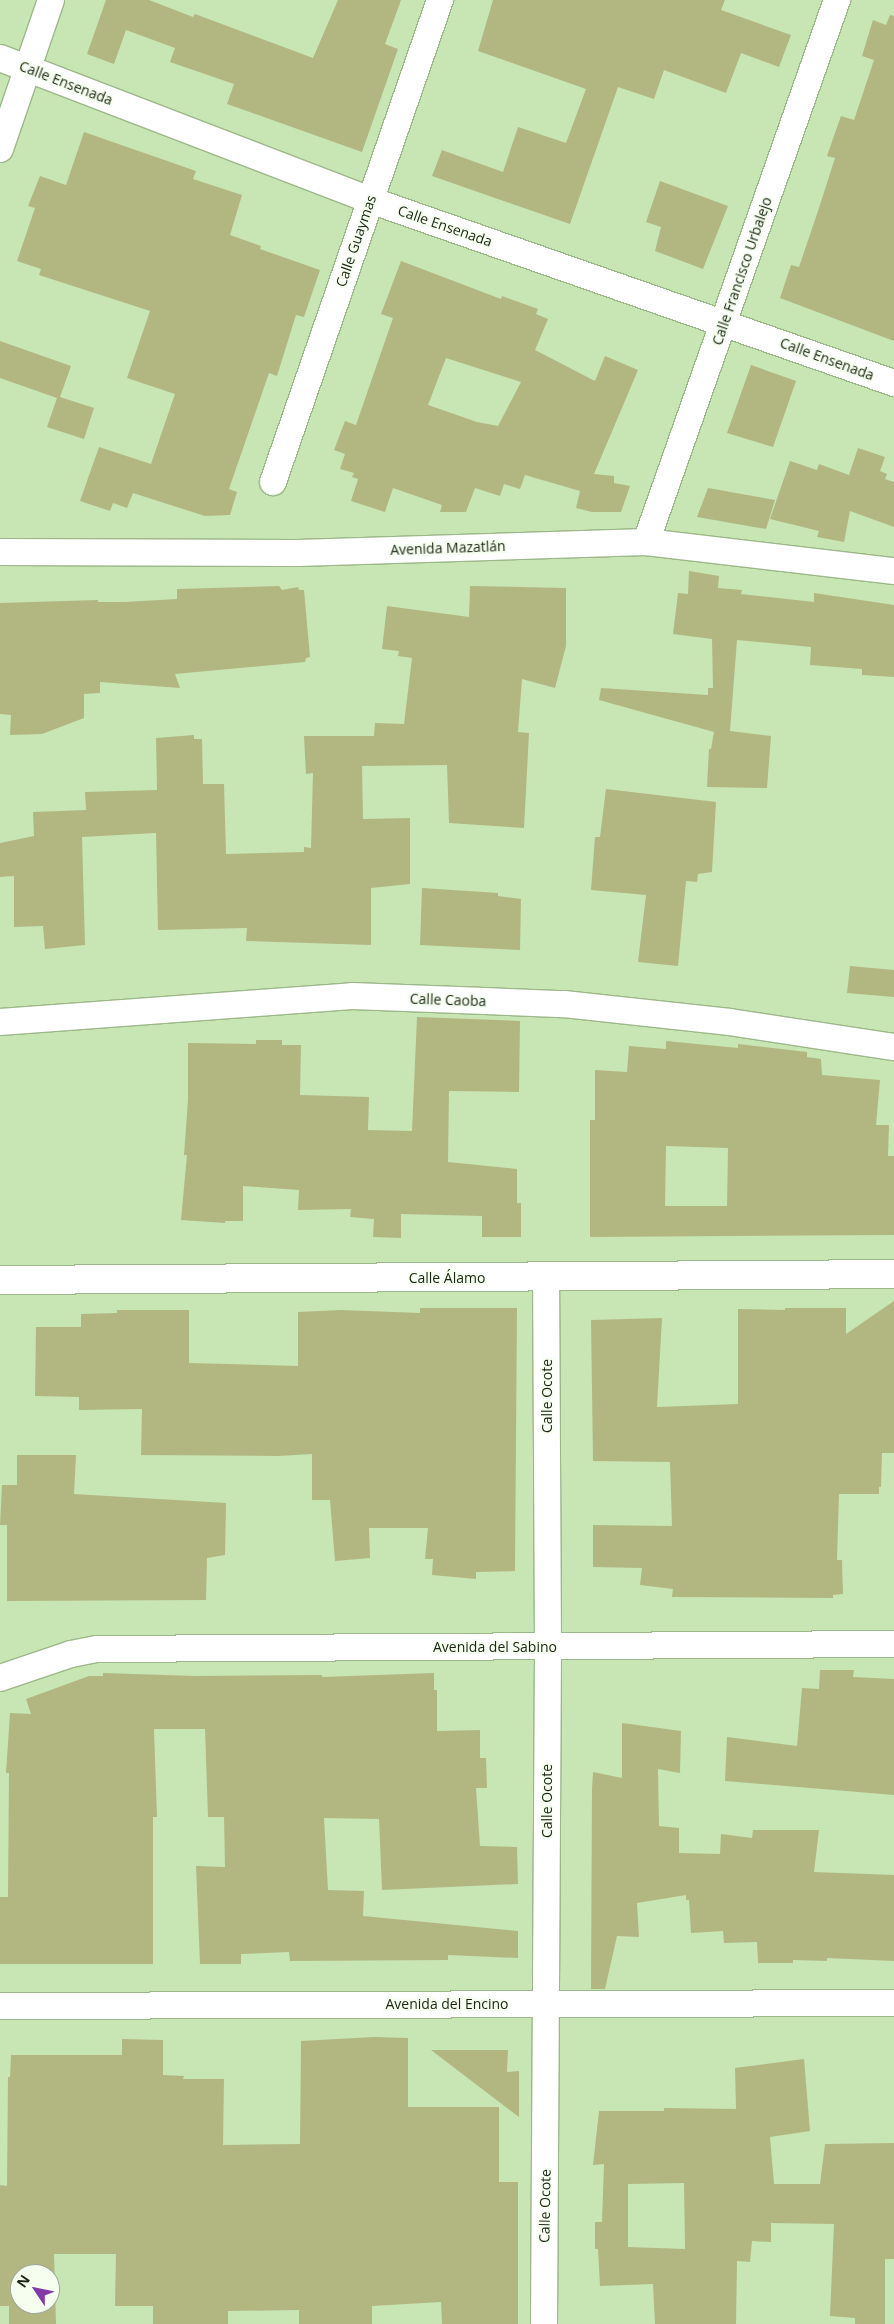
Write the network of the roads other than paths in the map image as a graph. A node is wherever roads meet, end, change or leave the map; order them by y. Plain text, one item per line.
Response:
1 (51, 0) edge
2 (440, 0) edge
3 (837, 0) edge
4 (0, 58) edge
5 (28, 68) junction
6 (0, 149) edge
7 (370, 200) junction
8 (724, 322) junction
9 (894, 383) edge
10 (273, 482) dead end
11 (646, 542) junction
12 (0, 552) edge
13 (894, 571) edge
14 (0, 1022) edge
15 (894, 1047) edge
16 (894, 1274) edge
17 (546, 1277) junction
18 (0, 1280) edge
19 (894, 1644) edge
20 (548, 1646) junction
21 (0, 1678) edge
22 (546, 2003) junction
23 (894, 2003) edge
24 (0, 2006) edge
25 (544, 2324) edge

1 - 5 street
2 - 7 street, Calle Guaymas
3 - 8 street, Calle Francisco Urbalejo
4 - 5 street, Calle Ensenada
5 - 6 street
5 - 7 street, Calle Ensenada
7 - 8 street, Calle Ensenada
7 - 10 street, Calle Guaymas
8 - 9 street, Calle Ensenada
8 - 11 street, Calle Francisco Urbalejo
11 - 12 street, Avenida Mazatlán
11 - 13 street, Avenida Mazatlán
14 - 15 street, Calle Caoba
16 - 17 main road, Calle Álamo
17 - 18 main road, Calle Álamo
17 - 20 street, Calle Ocote
19 - 20 street, Avenida del Sabino
20 - 21 street, Avenida del Sabino
20 - 22 street, Calle Ocote
22 - 23 street, Avenida del Encino
22 - 24 street, Avenida del Encino
22 - 25 street, Calle Ocote

